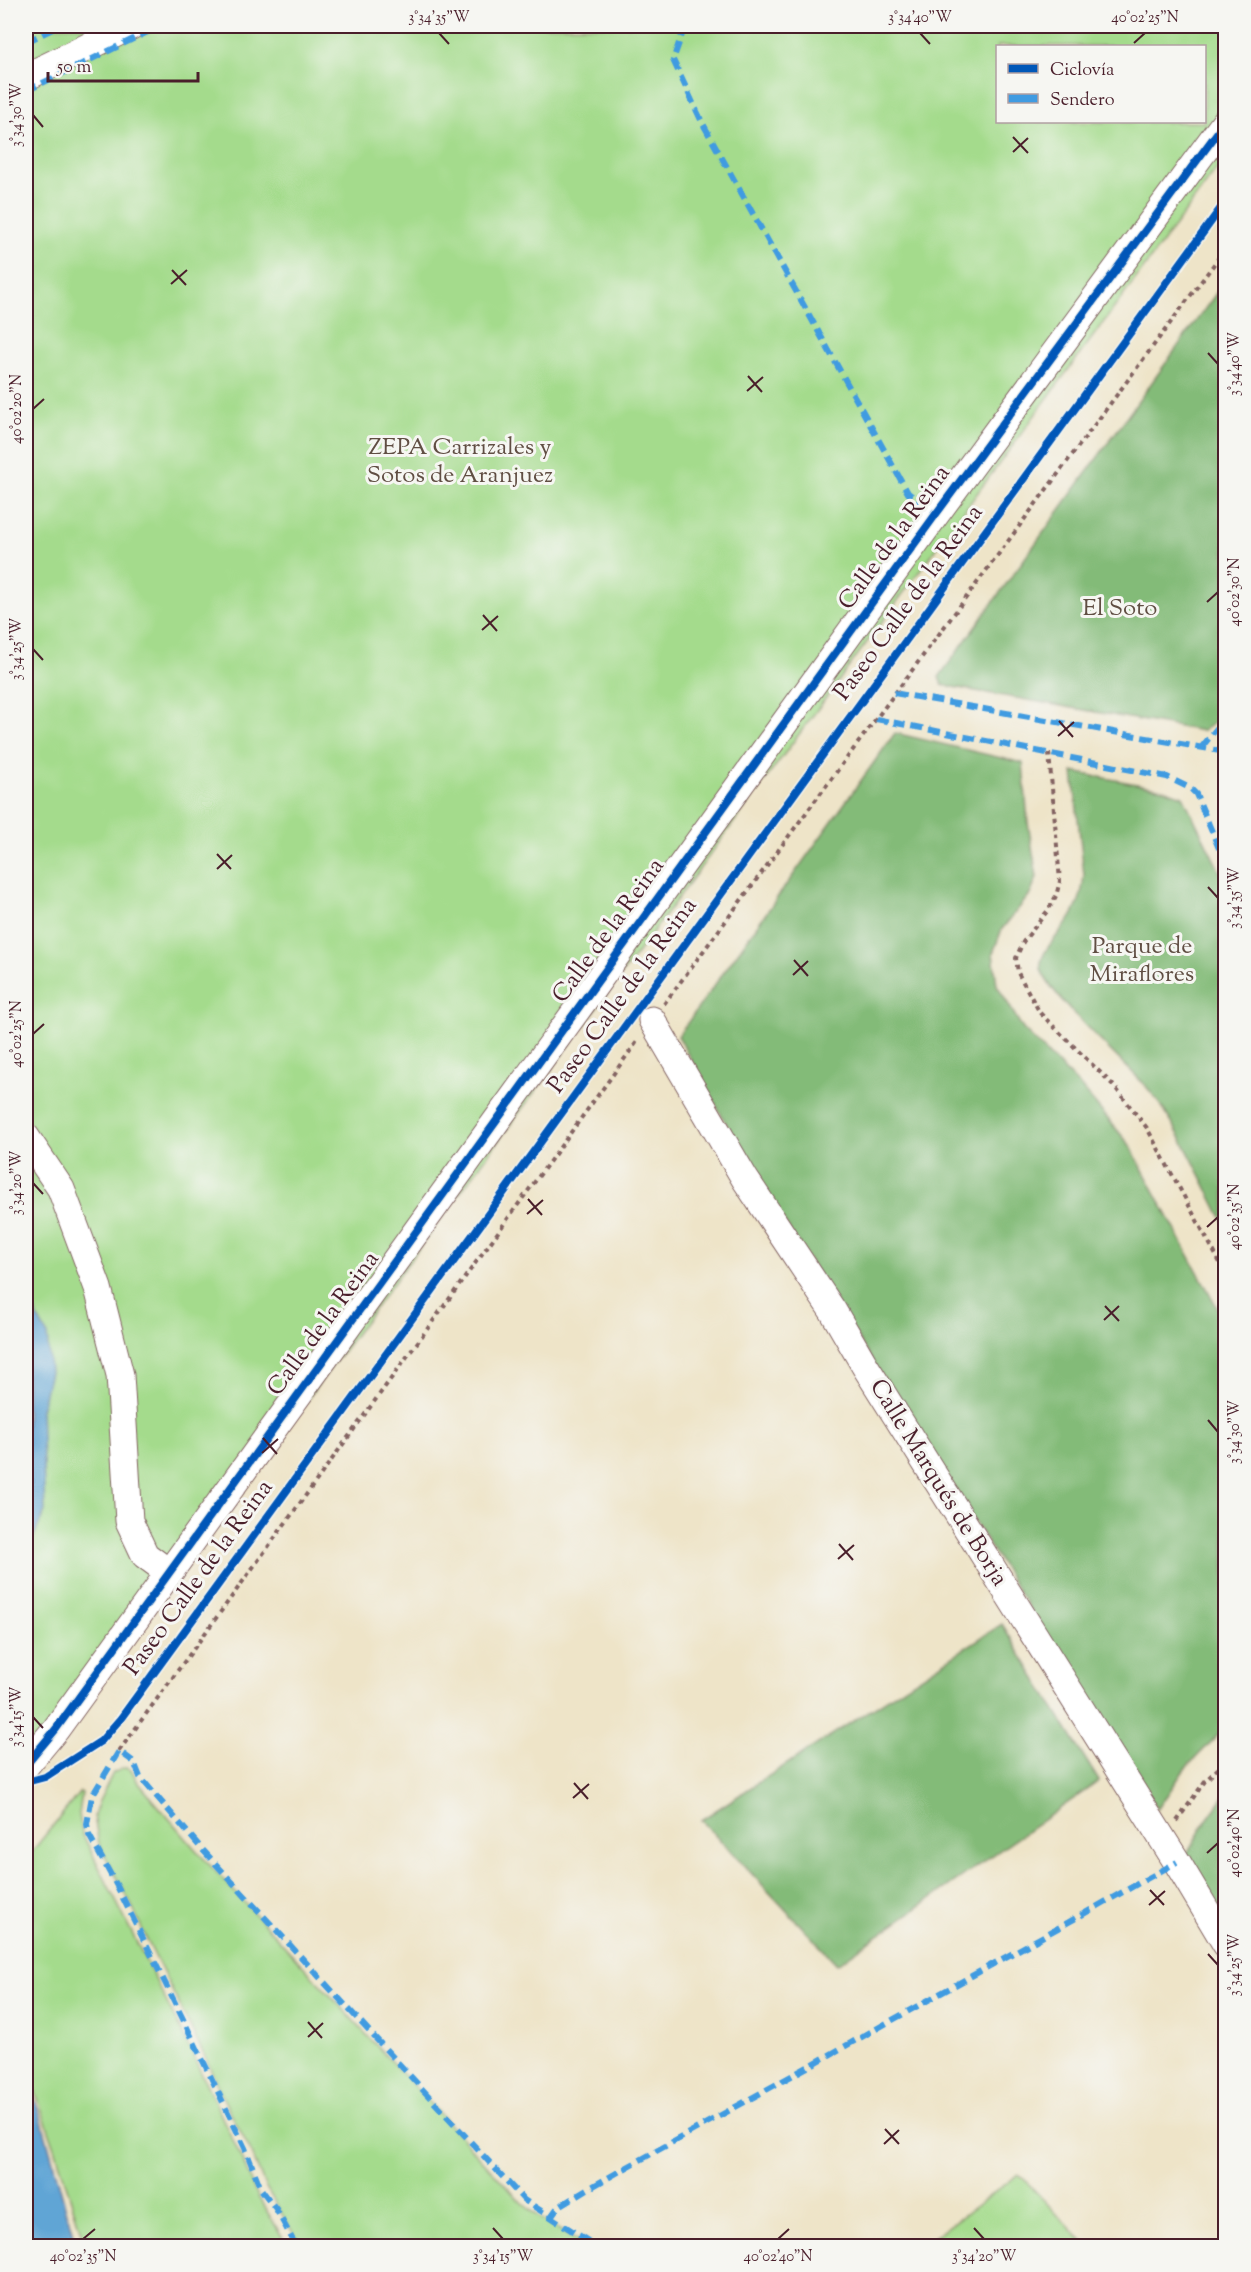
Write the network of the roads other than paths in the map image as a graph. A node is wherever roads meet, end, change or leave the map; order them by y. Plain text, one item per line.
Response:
1 (131, 26) edge
2 (26, 77) edge
3 (1226, 120) edge
4 (652, 1020) road end
5 (26, 1137) edge
6 (168, 1572) junction
7 (26, 1765) edge
8 (1226, 1944) edge

1 - 2 street
3 - 6 street, Calle de la Reina
4 - 8 street, Calle Marqués de Borja
5 - 6 street
6 - 7 street, Calle de la Reina

